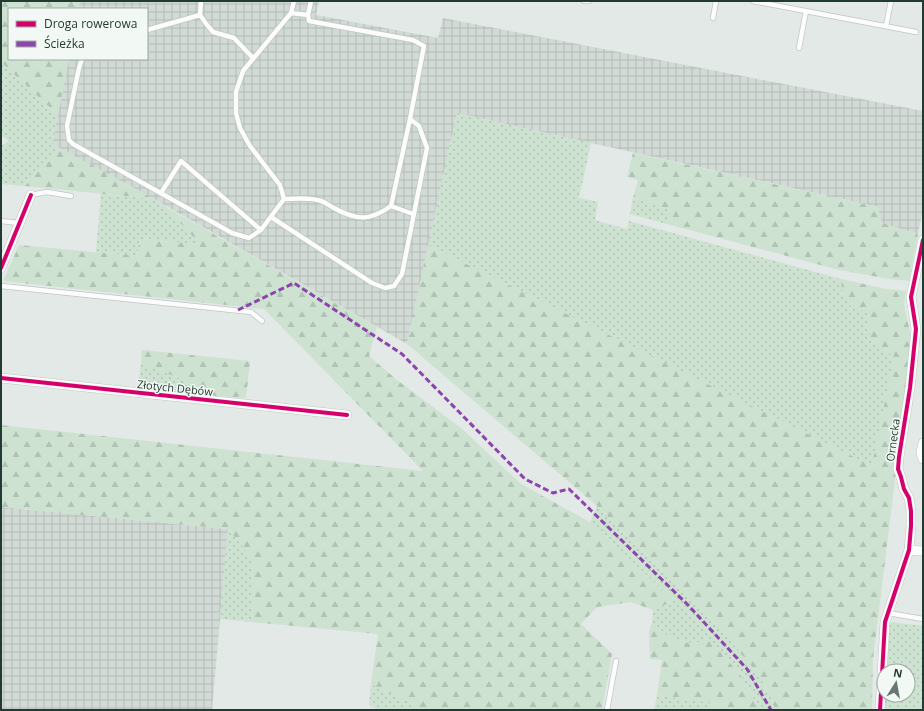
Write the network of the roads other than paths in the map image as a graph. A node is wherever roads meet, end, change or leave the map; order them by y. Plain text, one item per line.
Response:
1 (201, 1) edge
2 (294, 1) edge
3 (311, 1) edge
4 (584, 1) edge
5 (589, 1) edge
6 (716, 1) edge
7 (753, 1) edge
8 (891, 1) edge
9 (806, 11) junction
10 (292, 13) junction
11 (200, 15) junction
12 (308, 16) junction
13 (713, 18) dead end
14 (886, 26) junction
15 (148, 30) edge
16 (916, 32) dead end
17 (799, 48) dead end
18 (253, 58) junction
19 (82, 60) edge
20 (410, 119) junction
21 (161, 194) junction
22 (31, 195) joint
23 (71, 196) dead end
24 (284, 199) junction
25 (392, 206) junction
26 (413, 214) junction
27 (271, 217) junction
28 (1, 221) edge
29 (19, 223) junction
30 (261, 230) junction
31 (923, 240) edge
32 (1, 268) edge
33 (1, 286) edge
34 (262, 321) dead end
35 (1, 378) edge
36 (347, 415) dead end
37 (923, 444) edge
38 (923, 459) edge
39 (909, 550) junction
40 (923, 552) edge
41 (888, 613) junction
42 (923, 619) edge
43 (616, 661) dead end
44 (607, 710) edge
45 (880, 710) edge

1 - 11 lane
2 - 10 lane
3 - 12 lane
4 - 5 lane
6 - 13 lane
7 - 9 lane
8 - 14 lane
9 - 14 lane
9 - 17 lane
10 - 12 lane
10 - 18 lane
11 - 15 lane
11 - 18 lane
12 - 20 lane
14 - 16 lane
18 - 24 lane
19 - 21 lane
20 - 25 lane
20 - 26 lane
21 - 30 lane
21 - 30 lane
22 - 23 lane
22 - 29 street
24 - 25 lane
24 - 27 lane
25 - 26 lane
26 - 27 lane
27 - 30 lane
28 - 29 lane
29 - 32 street
31 - 39 street, Ornecka
33 - 34 lane
35 - 36 street, Złotych Dębów
37 - 38 street
39 - 40 street
39 - 41 street, Ornecka
41 - 42 lane
41 - 45 street, Ornecka
43 - 44 lane

